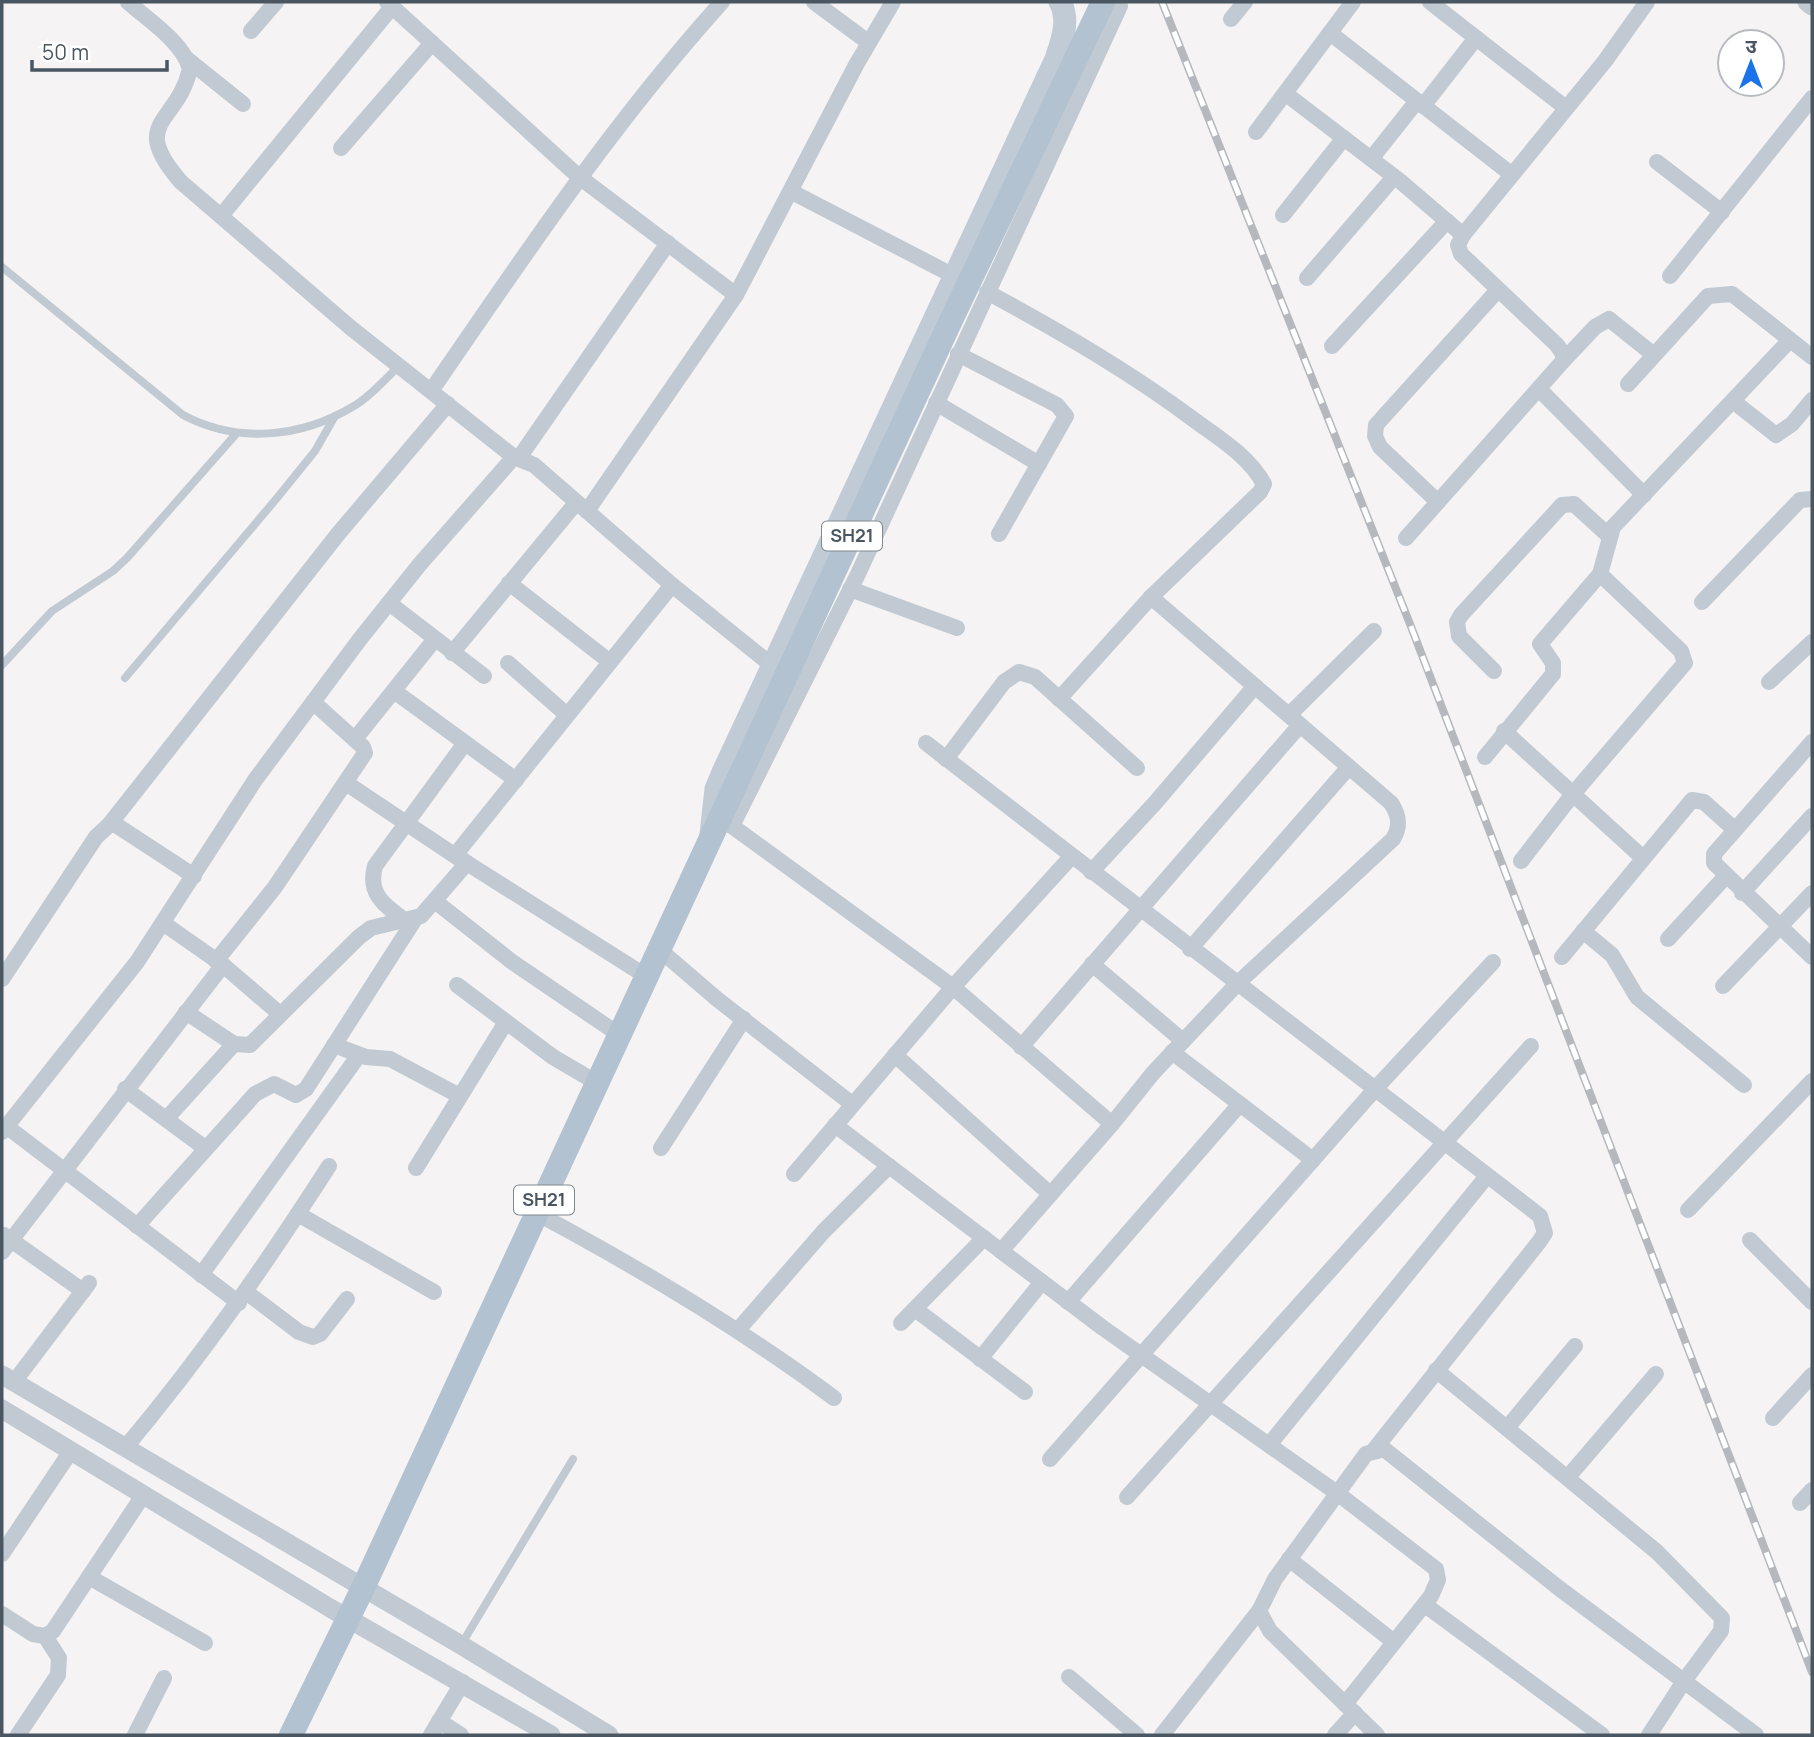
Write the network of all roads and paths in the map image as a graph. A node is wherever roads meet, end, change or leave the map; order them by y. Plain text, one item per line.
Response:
1 (128, 2) edge
2 (276, 2) edge
3 (722, 2) edge
4 (814, 2) edge
5 (893, 2) edge
6 (1245, 2) edge
7 (1353, 2) edge
8 (1647, 2) edge
9 (1807, 2) edge
10 (389, 4) edge
11 (1064, 4) edge
12 (1112, 4) edge
13 (1437, 4) edge
14 (1812, 6) edge
15 (1231, 19) dead end
16 (250, 31) dead end
17 (1330, 33) junction
18 (1476, 38) junction
19 (868, 42) junction
20 (432, 43) junction
21 (187, 59) junction
22 (1286, 94) junction
23 (1812, 98) edge
24 (243, 104) dead end
25 (1420, 104) junction
26 (1566, 108) junction
27 (1256, 132) dead end
28 (1344, 138) junction
29 (341, 148) dead end
30 (1371, 159) junction
31 (1657, 162) dead end
32 (1511, 174) junction
33 (579, 176) junction
34 (1394, 177) junction
35 (792, 192) junction
36 (1722, 212) junction
37 (1283, 215) dead end
38 (221, 216) junction
39 (1447, 221) junction
40 (1463, 235) junction
41 (668, 243) junction
42 (2, 267) edge
43 (954, 276) junction
44 (1670, 276) dead end
45 (1307, 278) dead end
46 (1498, 290) junction
47 (987, 292) junction
48 (736, 295) junction
49 (1790, 340) junction
50 (1332, 346) dead end
51 (958, 354) junction
52 (1654, 355) junction
53 (1812, 357) edge
54 (1563, 361) junction
55 (399, 366) junction
56 (1629, 384) dead end
57 (1539, 389) junction
58 (431, 391) junction
59 (1812, 400) edge
60 (1733, 401) junction
61 (936, 403) junction
62 (447, 404) junction
63 (335, 416) junction
64 (236, 434) junction
65 (517, 458) junction
66 (1039, 464) junction
67 (1644, 495) junction
68 (1812, 499) edge
69 (1438, 502) junction
70 (581, 507) junction
71 (999, 534) dead end
72 (1609, 536) junction
73 (1406, 538) dead end
74 (1600, 574) junction
75 (509, 583) junction
76 (672, 585) junction
77 (850, 589) junction
78 (1151, 597) junction
79 (1702, 602) dead end
80 (389, 603) junction
81 (957, 628) dead end
82 (1374, 631) dead end
83 (435, 639) junction
84 (1812, 642) edge
85 (452, 653) junction
86 (610, 662) junction
87 (508, 663) dead end
88 (2, 665) edge
89 (774, 667) junction
90 (1494, 671) dead end
91 (484, 676) dead end
92 (125, 678) dead end
93 (1769, 682) dead end
94 (1255, 686) junction
95 (394, 691) junction
96 (1059, 699) junction
97 (313, 702) junction
98 (567, 715) junction
99 (1295, 720) junction
100 (1504, 731) junction
101 (355, 739) junction
102 (1812, 742) edge
103 (465, 743) junction
104 (926, 743) dead end
105 (1485, 757) dead end
106 (946, 759) junction
107 (1349, 767) junction
108 (1137, 768) dead end
109 (516, 780) junction
110 (346, 783) junction
111 (1573, 794) junction
112 (726, 816) junction
113 (1812, 816) edge
114 (405, 824) junction
115 (109, 825) junction
116 (1734, 829) junction
117 (710, 841) junction
118 (1071, 857) junction
119 (1643, 858) junction
120 (463, 861) junction
121 (1521, 861) dead end
122 (1091, 872) junction
123 (194, 876) junction
124 (1726, 876) junction
125 (1742, 893) junction
126 (1812, 893) edge
127 (436, 902) junction
128 (1139, 910) junction
129 (410, 920) junction
130 (163, 923) junction
131 (1779, 928) junction
132 (1583, 931) junction
133 (1668, 939) dead end
134 (1190, 949) junction
135 (661, 951) junction
136 (1562, 957) dead end
137 (1812, 957) edge
138 (1493, 962) dead end
139 (220, 963) junction
140 (1092, 964) junction
141 (649, 978) junction
142 (2, 979) edge
143 (1238, 983) junction
144 (457, 985) dead end
145 (1723, 986) dead end
146 (953, 987) junction
147 (186, 1012) junction
148 (280, 1014) junction
149 (744, 1019) junction
150 (506, 1022) junction
151 (621, 1036) junction
152 (234, 1044) junction
153 (334, 1045) junction
154 (1177, 1046) junction
155 (1531, 1046) dead end
156 (1021, 1048) junction
157 (359, 1055) junction
158 (895, 1055) junction
159 (1812, 1081) edge
160 (599, 1084) junction
161 (1744, 1085) dead end
162 (1376, 1088) junction
163 (125, 1089) junction
164 (458, 1096) junction
165 (852, 1104) junction
166 (1240, 1104) junction
167 (167, 1118) junction
168 (1112, 1124) junction
169 (835, 1125) junction
170 (4, 1129) edge
171 (1444, 1141) junction
172 (205, 1148) junction
173 (661, 1148) dead end
174 (1314, 1160) junction
175 (329, 1166) dead end
176 (889, 1166) junction
177 (416, 1168) dead end
178 (63, 1169) junction
179 (794, 1174) dead end
180 (1487, 1176) junction
181 (1049, 1193) junction
182 (1688, 1210) dead end
183 (298, 1214) junction
184 (538, 1214) junction
185 (137, 1226) junction
186 (984, 1238) junction
187 (1750, 1240) dead end
188 (5, 1242) edge
189 (1001, 1251) junction
190 (201, 1275) junction
191 (1042, 1282) junction
192 (433, 1292) dead end
193 (242, 1298) junction
194 (1811, 1298) edge
195 (346, 1299) dead end
196 (1068, 1301) junction
197 (915, 1309) junction
198 (901, 1323) dead end
199 (738, 1329) junction
200 (1575, 1346) dead end
201 (1142, 1355) junction
202 (980, 1359) junction
203 (1436, 1370) junction
204 (1656, 1374) dead end
205 (1812, 1375) edge
206 (8, 1378) edge
207 (1025, 1392) dead end
208 (834, 1398) dead end
209 (1210, 1403) junction
210 (3, 1411) edge
211 (1773, 1418) dead end
212 (1507, 1428) junction
213 (1269, 1445) junction
214 (125, 1448) junction
215 (1374, 1450) junction
216 (71, 1451) junction
217 (573, 1459) dead end
218 (1050, 1459) dead end
219 (1568, 1477) junction
220 (1812, 1490) edge
221 (1337, 1493) junction
222 (144, 1494) junction
223 (1127, 1497) dead end
224 (1800, 1503) dead end
225 (2, 1554) edge
226 (1289, 1559) junction
227 (89, 1577) junction
228 (355, 1604) junction
229 (1424, 1605) junction
230 (1259, 1611) junction
231 (2, 1614) edge
232 (45, 1636) junction
233 (1394, 1642) junction
234 (205, 1643) dead end
235 (461, 1645) junction
236 (1069, 1677) dead end
237 (164, 1678) dead end
238 (1684, 1681) junction
239 (463, 1682) junction
240 (1350, 1709) junction
241 (435, 1728) edge
242 (297, 1733) edge
243 (18, 1735) edge
244 (135, 1735) edge
245 (461, 1735) edge
246 (551, 1735) edge
247 (609, 1735) edge
248 (1137, 1735) edge
249 (1162, 1735) edge
250 (1335, 1735) edge
251 (1377, 1735) edge
252 (1602, 1735) edge
253 (1649, 1735) edge
254 (1756, 1735) edge

1 - 21 street
2 - 16 street
3 - 33 street
4 - 19 street
5 - 19 street
6 - 15 street
7 - 17 street
8 - 26 street
9 - 14 street
10 - 20 street
10 - 38 street
11 - 43 main road
12 - 47 street
12 - 112 main road, SH21
13 - 18 street
17 - 22 street
17 - 25 street
18 - 25 street
18 - 26 street
19 - 35 street
20 - 29 street
20 - 33 street
21 - 24 street
21 - 38 street
22 - 27 street
22 - 28 street
23 - 36 street
25 - 30 street
25 - 32 street
26 - 32 street
28 - 30 street
28 - 37 street
30 - 34 street
31 - 36 street
32 - 40 street
33 - 41 street
33 - 58 street
34 - 39 street
34 - 45 street
35 - 43 street
35 - 48 street
36 - 44 street
38 - 55 street
39 - 40 street
39 - 50 street
40 - 46 street
41 - 48 street
41 - 65 street
42 - 64 lane
43 - 89 main road
46 - 54 street
46 - 69 street
47 - 51 street
47 - 78 street
48 - 70 street
49 - 52 street
49 - 53 street
49 - 60 street
51 - 61 street
51 - 66 street
52 - 54 street
52 - 56 street
54 - 57 street
55 - 58 street
55 - 63 lane
57 - 67 street
57 - 69 street
58 - 62 street
59 - 60 street
60 - 67 street
61 - 66 street
61 - 77 street
62 - 65 street
62 - 115 street
63 - 64 lane
63 - 92 lane
64 - 88 lane
65 - 70 street
65 - 80 street
66 - 71 street
67 - 72 street
68 - 79 street
69 - 73 street
70 - 75 street
70 - 76 street
72 - 74 street
72 - 90 street
74 - 100 street
74 - 111 street
75 - 85 street
75 - 86 street
76 - 86 street
76 - 89 street
77 - 81 street
77 - 112 street
78 - 94 street
78 - 96 street
80 - 83 street
80 - 97 street
82 - 99 street
83 - 85 street
83 - 95 street
84 - 93 street
85 - 91 street
86 - 98 street
87 - 98 street
89 - 117 main road
94 - 99 street
94 - 122 street
95 - 101 street
95 - 103 street
96 - 106 street
96 - 108 street
97 - 101 street
97 - 123 street
98 - 109 street
99 - 107 street
99 - 128 street
100 - 105 street
100 - 111 street
101 - 110 street
102 - 116 street
103 - 109 street
103 - 114 street
104 - 106 street
106 - 118 street
107 - 134 street
107 - 143 street
109 - 120 street
110 - 114 street
110 - 139 street
111 - 119 street
111 - 121 street
112 - 117 main road, SH21
112 - 146 street
113 - 125 street
114 - 120 street
114 - 129 street
115 - 123 street
115 - 142 street
116 - 119 street
116 - 124 street
117 - 135 main road, SH21
118 - 122 street
118 - 146 street
119 - 132 street
120 - 127 street
120 - 141 street
122 - 128 street
123 - 130 street
124 - 125 street
124 - 133 street
125 - 131 street
126 - 131 street
127 - 129 street
127 - 151 street
128 - 134 street
128 - 140 street
129 - 148 street
129 - 153 street
130 - 139 street
130 - 170 street
131 - 137 street
131 - 145 street
132 - 136 street
132 - 161 street
134 - 143 street
135 - 141 main road, SH21
135 - 149 street
138 - 162 street
139 - 147 street
139 - 148 street
140 - 154 street
140 - 156 street
141 - 151 main road, SH21
143 - 154 street
143 - 162 street
144 - 150 street
146 - 156 street
146 - 158 street
147 - 152 street
147 - 163 street
148 - 152 street
149 - 165 street
149 - 173 street
150 - 160 street
150 - 164 street
151 - 160 main road, SH21
152 - 167 street
153 - 157 street
153 - 172 street
154 - 166 street
154 - 168 street
155 - 171 street
156 - 168 street
157 - 164 street
157 - 190 street
158 - 165 street
158 - 181 street
159 - 182 street
160 - 184 main road, SH21
162 - 171 street
162 - 174 street
163 - 167 street
163 - 178 street
164 - 177 street
165 - 169 street
166 - 174 street
166 - 196 street
167 - 172 street
168 - 181 street
169 - 176 street
169 - 179 street
170 - 178 street
171 - 180 street
171 - 209 street
172 - 185 street
174 - 201 street
175 - 183 street
176 - 186 street
176 - 199 street
178 - 185 street
178 - 188 street
180 - 203 street
180 - 213 street
181 - 189 street
183 - 192 street
183 - 193 street
184 - 199 street
184 - 228 main road, SH21
185 - 190 street
186 - 189 street
186 - 197 street
187 - 194 street
188 - 206 street
189 - 191 street
190 - 193 street
191 - 196 street
191 - 202 street
193 - 195 street
193 - 214 street
196 - 201 street
197 - 198 street
197 - 202 street
199 - 208 street
200 - 212 street
201 - 209 street
201 - 218 street
202 - 207 street
203 - 212 street
203 - 215 street
204 - 219 street
205 - 211 street
206 - 214 street
209 - 213 street
209 - 223 street
210 - 216 street
212 - 219 street
213 - 221 street
214 - 228 street
215 - 221 street
215 - 238 street
216 - 222 street
216 - 225 street
217 - 235 lane
219 - 238 street
220 - 224 street
221 - 226 street
221 - 229 street
222 - 227 street
222 - 228 street
226 - 230 street
226 - 233 street
227 - 232 street
227 - 234 street
228 - 235 street
228 - 239 street
228 - 242 main road, SH21
229 - 233 street
229 - 252 street
230 - 240 street
230 - 249 street
231 - 232 street
232 - 243 street
233 - 240 street
235 - 247 street
236 - 248 street
237 - 244 street
238 - 253 street
238 - 254 street
239 - 241 street
239 - 246 street
240 - 250 street
240 - 251 street
241 - 245 street

